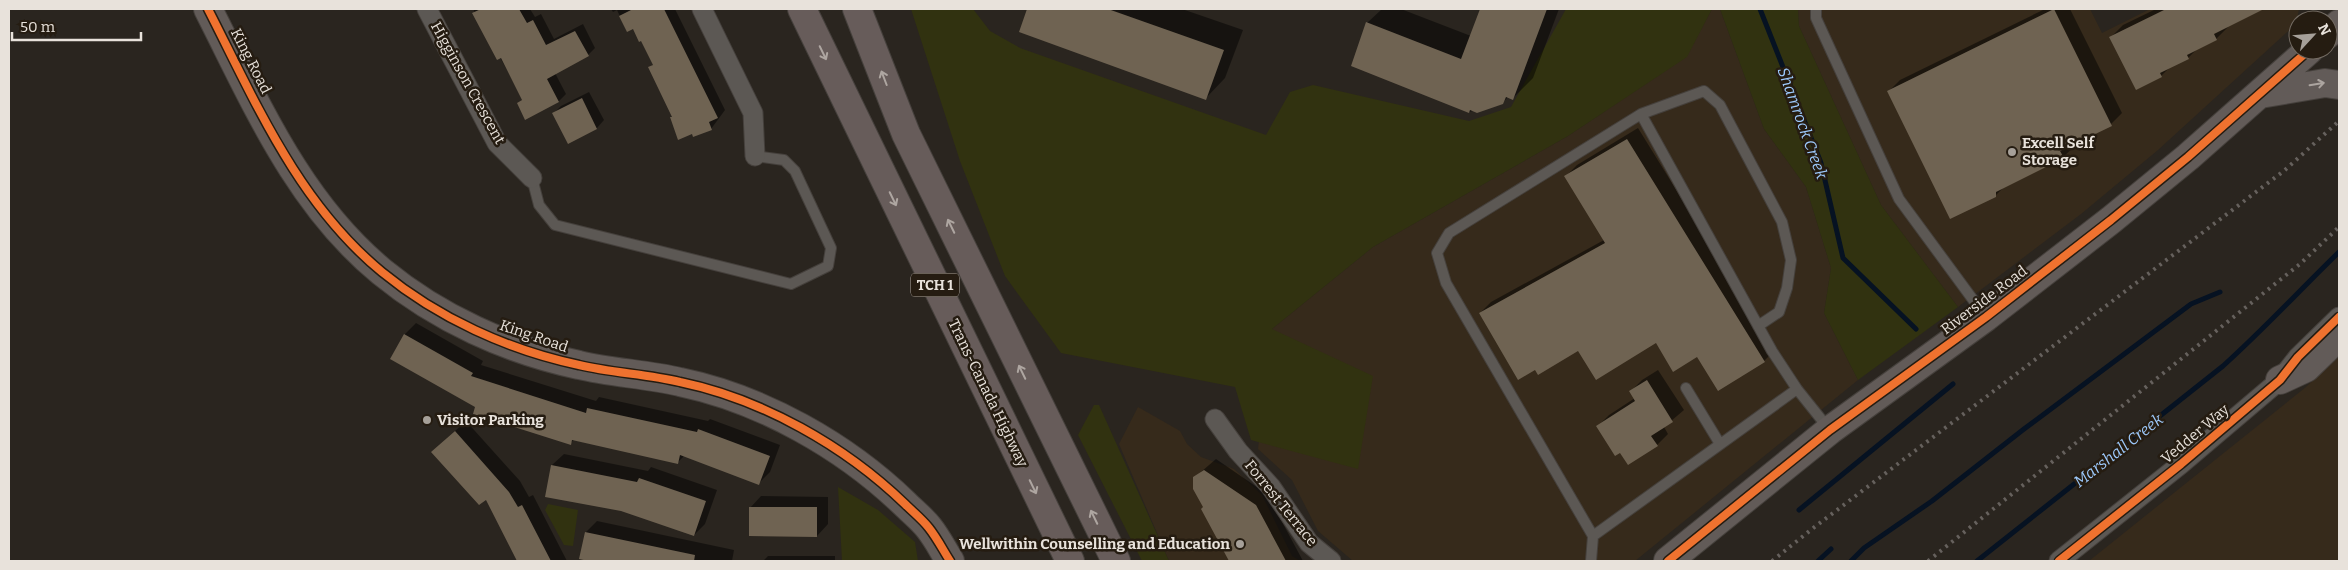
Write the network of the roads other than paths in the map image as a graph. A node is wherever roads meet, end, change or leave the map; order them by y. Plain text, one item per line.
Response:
1 (208, 9) edge
2 (427, 9) edge
3 (702, 9) edge
4 (802, 9) edge
5 (857, 9) edge
6 (1816, 9) edge
7 (2298, 60) edge
8 (2339, 86) edge
9 (2260, 94) junction
10 (1641, 114) junction
11 (755, 156) joint
12 (532, 178) joint
13 (1986, 317) junction
14 (2339, 318) edge
15 (1758, 326) junction
16 (2339, 336) edge
17 (2280, 380) junction
18 (1686, 388) dead end
19 (1797, 389) junction
20 (1215, 418) dead end
21 (1830, 430) junction
22 (1720, 444) junction
23 (1593, 536) junction
24 (950, 561) edge
25 (1070, 561) edge
26 (1116, 561) edge
27 (1331, 561) edge
28 (1591, 561) edge
29 (1668, 561) edge
30 (2059, 561) edge

1 - 24 street, King Road
2 - 12 street, Higginson Crescent
3 - 11 street
4 -> 25 highway, Trans-Canada Highway / TCH 1
26 -> 5 highway, TCH 1
6 - 13 lane
7 - 9 street, Riverside Road
9 -> 8 street
9 - 13 street, Riverside Road
10 - 15 lane
10 - 15 lane
10 - 23 lane
11 - 12 lane
13 - 21 street, Riverside Road
14 - 17 street, Vedder Way
15 - 19 lane
16 - 17 street
17 - 30 street, Vedder Way
18 - 22 lane
19 - 21 lane
19 - 22 lane
20 - 27 street, Forrest Terrace
21 - 29 street, Riverside Road
22 - 23 lane
23 - 28 lane

